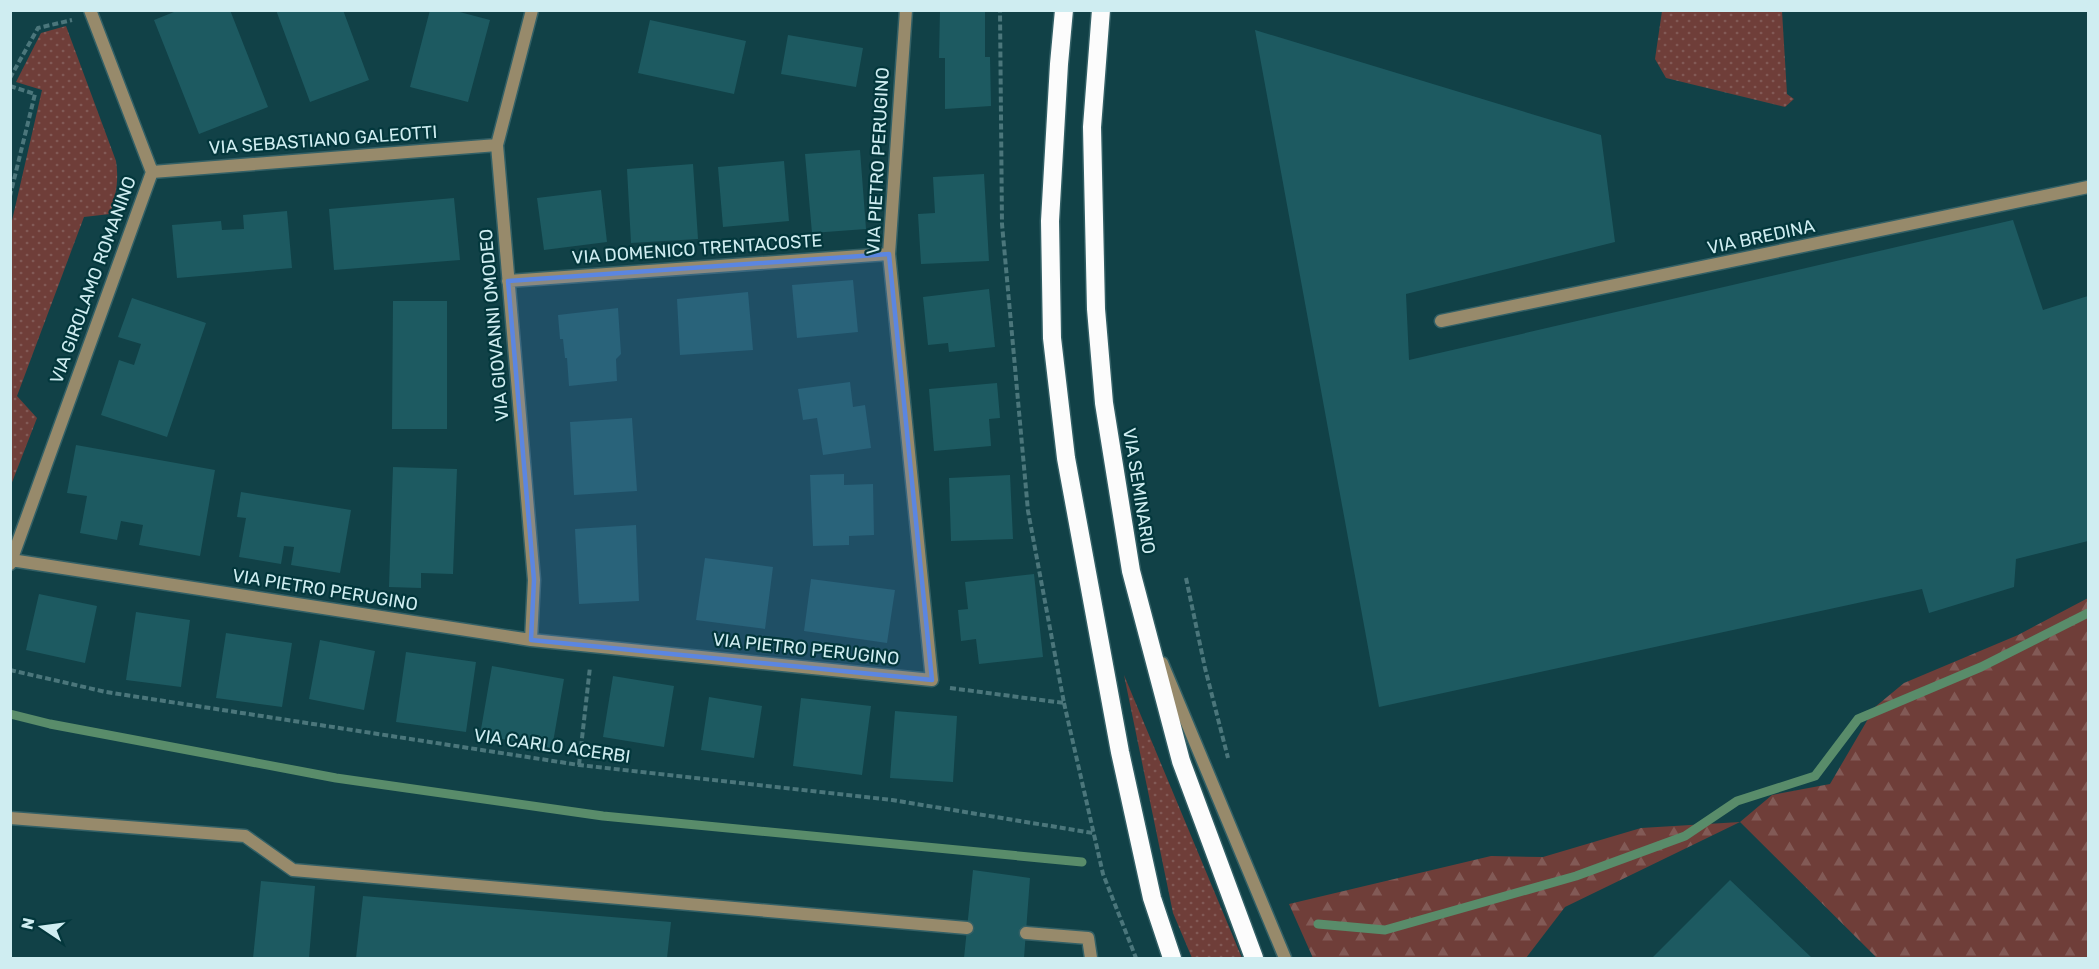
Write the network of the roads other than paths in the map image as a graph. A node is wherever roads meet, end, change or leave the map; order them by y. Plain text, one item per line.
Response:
1 (532, 10) edge
2 (906, 10) edge
3 (1064, 10) edge
4 (1101, 10) edge
5 (91, 13) edge
6 (497, 145) junction
7 (152, 172) junction
8 (2088, 187) edge
9 (889, 254) junction
10 (507, 281) junction
11 (1441, 321) dead end
12 (11, 562) edge
13 (1143, 617) junction
14 (531, 640) junction
15 (10, 818) edge
16 (967, 928) dead end
17 (1026, 933) dead end
18 (1091, 958) edge
19 (1172, 958) edge
20 (1254, 958) edge
21 (1285, 958) edge

1 - 6 street, VIA GIOVANNI OMODEO
2 - 9 street, VIA PIETRO PERUGINO
3 - 19 highway
4 - 13 highway, VIA SEMINARIO
5 - 7 street, VIA GIROLAMO ROMANINO
6 - 7 street, VIA SEBASTIANO GALEOTTI
6 - 10 street, VIA GIOVANNI OMODEO
7 - 12 street, VIA GIROLAMO ROMANINO
8 - 11 street, VIA BREDINA
9 - 10 street, VIA DOMENICO TRENTACOSTE
9 - 14 street, VIA PIETRO PERUGINO
10 - 14 street, VIA GIOVANNI OMODEO
12 - 14 street, VIA PIETRO PERUGINO
13 - 20 highway, VIA SEMINARIO
13 - 21 street
15 - 16 street
17 - 18 street

